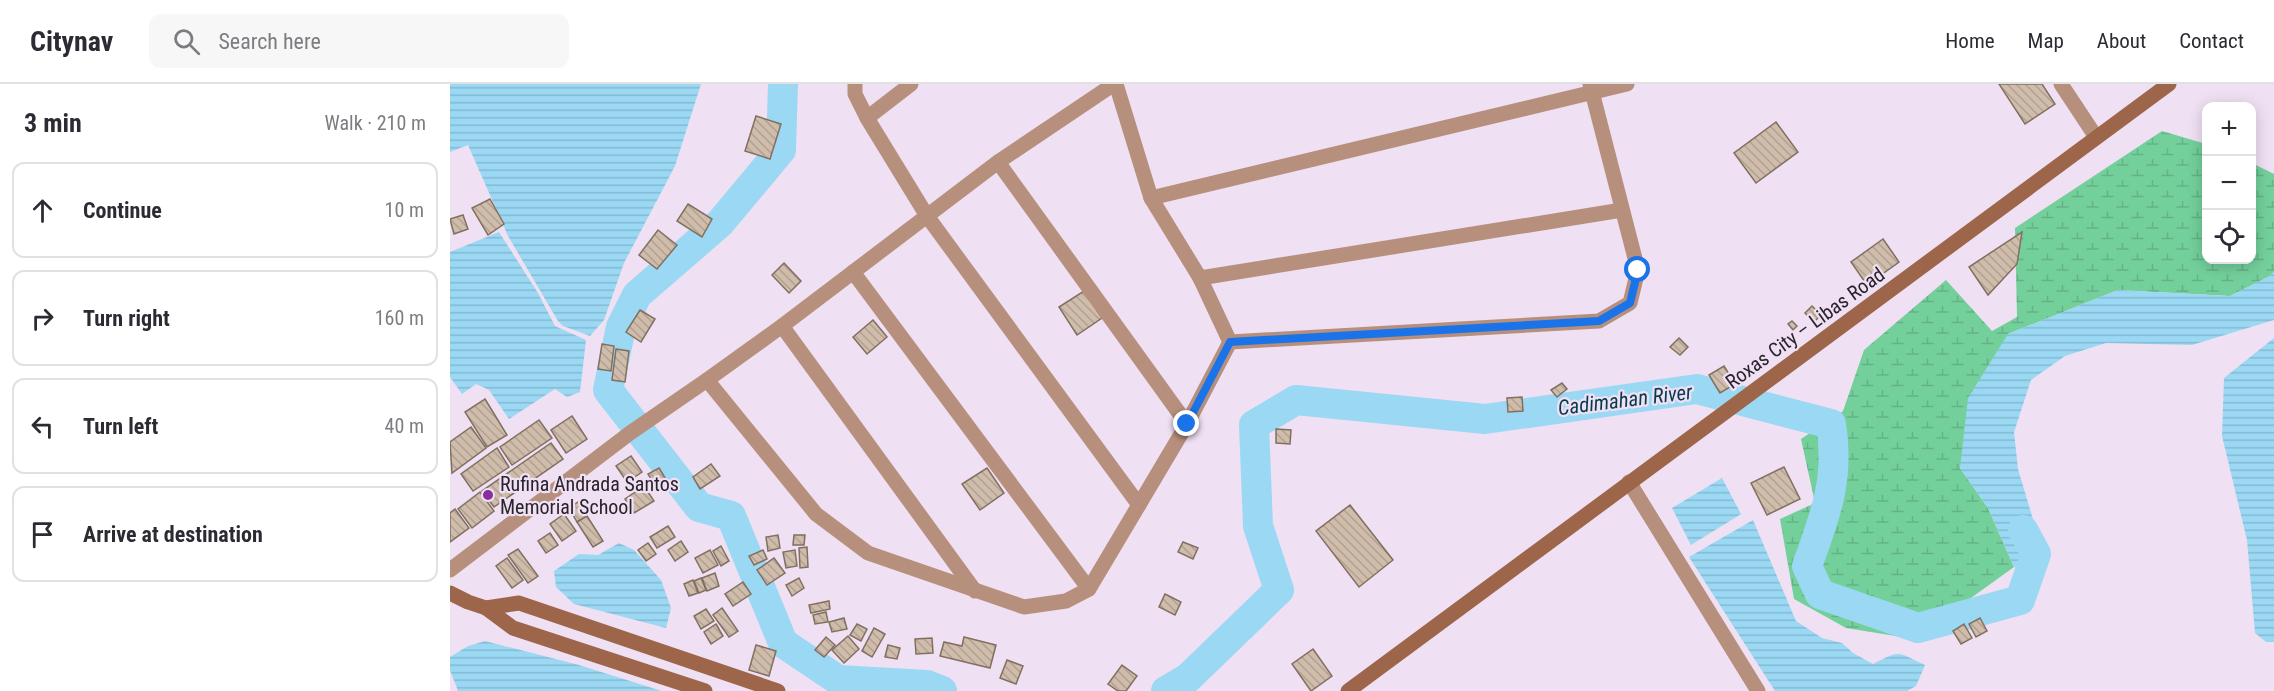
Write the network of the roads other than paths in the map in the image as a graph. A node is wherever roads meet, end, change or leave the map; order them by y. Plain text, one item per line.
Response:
1 (855, 84) edge
2 (910, 84) edge
3 (1115, 84) edge
4 (1627, 84) edge
5 (2061, 84) edge
6 (2169, 84) edge
7 (1591, 88) edge
8 (867, 118) junction
9 (2096, 137) junction
10 (998, 162) junction
11 (1151, 198) junction
12 (1622, 210) junction
13 (927, 216) junction
14 (853, 272) junction
15 (1200, 278) junction
16 (782, 326) junction
17 (1230, 342) junction
18 (707, 380) junction
19 (1187, 424) junction
20 (1629, 482) junction
21 (1139, 505) junction
22 (450, 570) edge
23 (1089, 589) junction
24 (975, 591) junction
25 (450, 593) edge
26 (486, 608) junction
27 (705, 691) edge
28 (778, 691) edge
29 (1348, 691) edge
30 (1758, 691) edge

1 - 8 street
2 - 8 street
3 - 10 street
3 - 11 street
4 - 7 street
5 - 9 street
6 - 9 main road, Roxas City – Libas Road
7 - 11 street
7 - 12 street
8 - 13 street
9 - 20 main road, Roxas City – Libas Road
10 - 13 street
10 - 19 street
11 - 15 street
12 - 15 street
12 - 17 street
13 - 14 street
13 - 21 street
14 - 16 street
14 - 23 street
15 - 17 street
16 - 18 street
16 - 24 street
17 - 19 street
18 - 22 street
18 - 24 street
19 - 21 street
20 - 29 main road, Roxas City – Libas Road
20 - 30 street
21 - 23 street
23 - 24 street
25 - 26 main road
26 - 27 main road
26 - 28 main road

